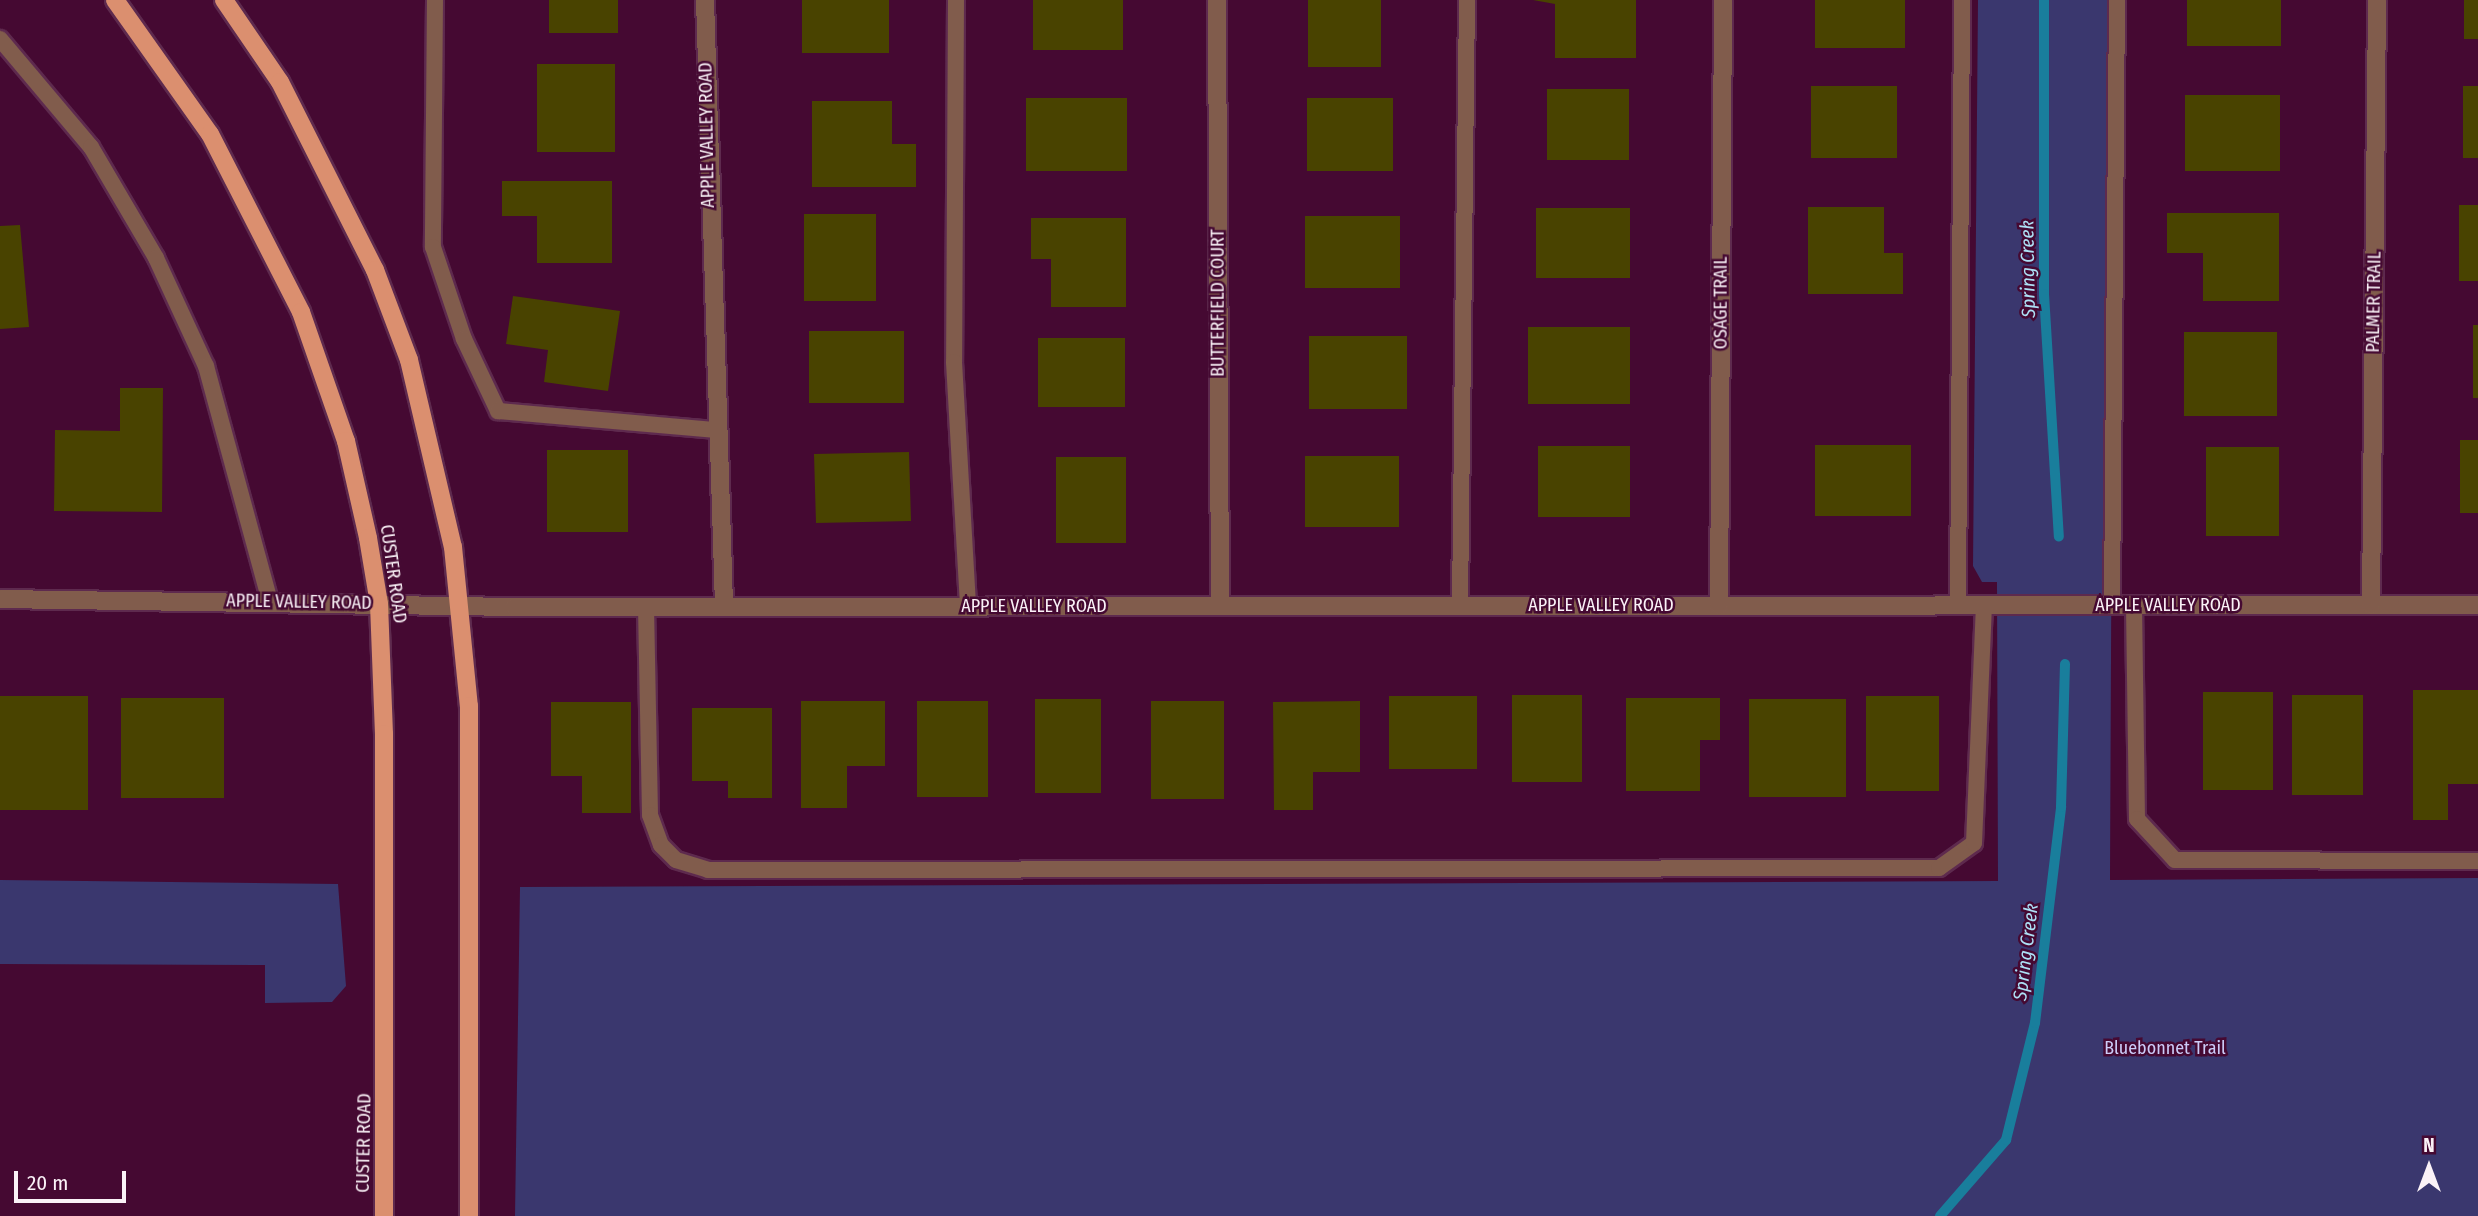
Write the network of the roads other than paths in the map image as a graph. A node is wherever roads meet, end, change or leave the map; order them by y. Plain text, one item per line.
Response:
1 (115, 0) edge
2 (224, 0) edge
3 (435, 0) edge
4 (705, 0) edge
5 (956, 0) edge
6 (1217, 0) edge
7 (1467, 0) edge
8 (1723, 0) edge
9 (1962, 0) edge
10 (2117, 0) edge
11 (2377, 0) edge
12 (0, 39) edge
13 (717, 430) junction
14 (0, 599) edge
15 (270, 602) junction
16 (379, 604) junction
17 (1958, 605) junction
18 (1984, 605) junction
19 (2112, 605) junction
20 (2134, 605) junction
21 (2371, 605) junction
22 (2478, 605) edge
23 (461, 606) junction
24 (646, 606) junction
25 (724, 606) junction
26 (968, 606) junction
27 (1220, 606) junction
28 (1460, 606) junction
29 (1718, 606) junction
30 (2478, 861) edge
31 (384, 1216) edge
32 (469, 1216) edge

1 - 16 main road, CUSTER ROAD
2 - 23 main road
3 - 13 lane
4 - 13 street, APPLE VALLEY ROAD
5 - 26 lane
6 - 27 street, BUTTERFIELD COURT
7 - 28 lane
8 - 29 street, OSAGE TRAIL
9 - 17 lane
10 - 19 lane
11 - 21 street, PALMER TRAIL
12 - 15 lane
13 - 25 street, APPLE VALLEY ROAD
14 - 15 street, APPLE VALLEY ROAD
15 - 16 street, APPLE VALLEY ROAD
16 - 23 street, APPLE VALLEY ROAD
16 - 31 main road, CUSTER ROAD
17 - 18 street, APPLE VALLEY ROAD
17 - 29 street, APPLE VALLEY ROAD
18 - 19 street, APPLE VALLEY ROAD
18 - 24 lane
19 - 20 street, APPLE VALLEY ROAD
20 - 21 street, APPLE VALLEY ROAD
20 - 30 lane
21 - 22 street, APPLE VALLEY ROAD
23 - 24 street, APPLE VALLEY ROAD
23 - 32 main road
24 - 25 street, APPLE VALLEY ROAD
25 - 26 street, APPLE VALLEY ROAD
26 - 27 street, APPLE VALLEY ROAD
27 - 28 street, APPLE VALLEY ROAD
28 - 29 street, APPLE VALLEY ROAD

